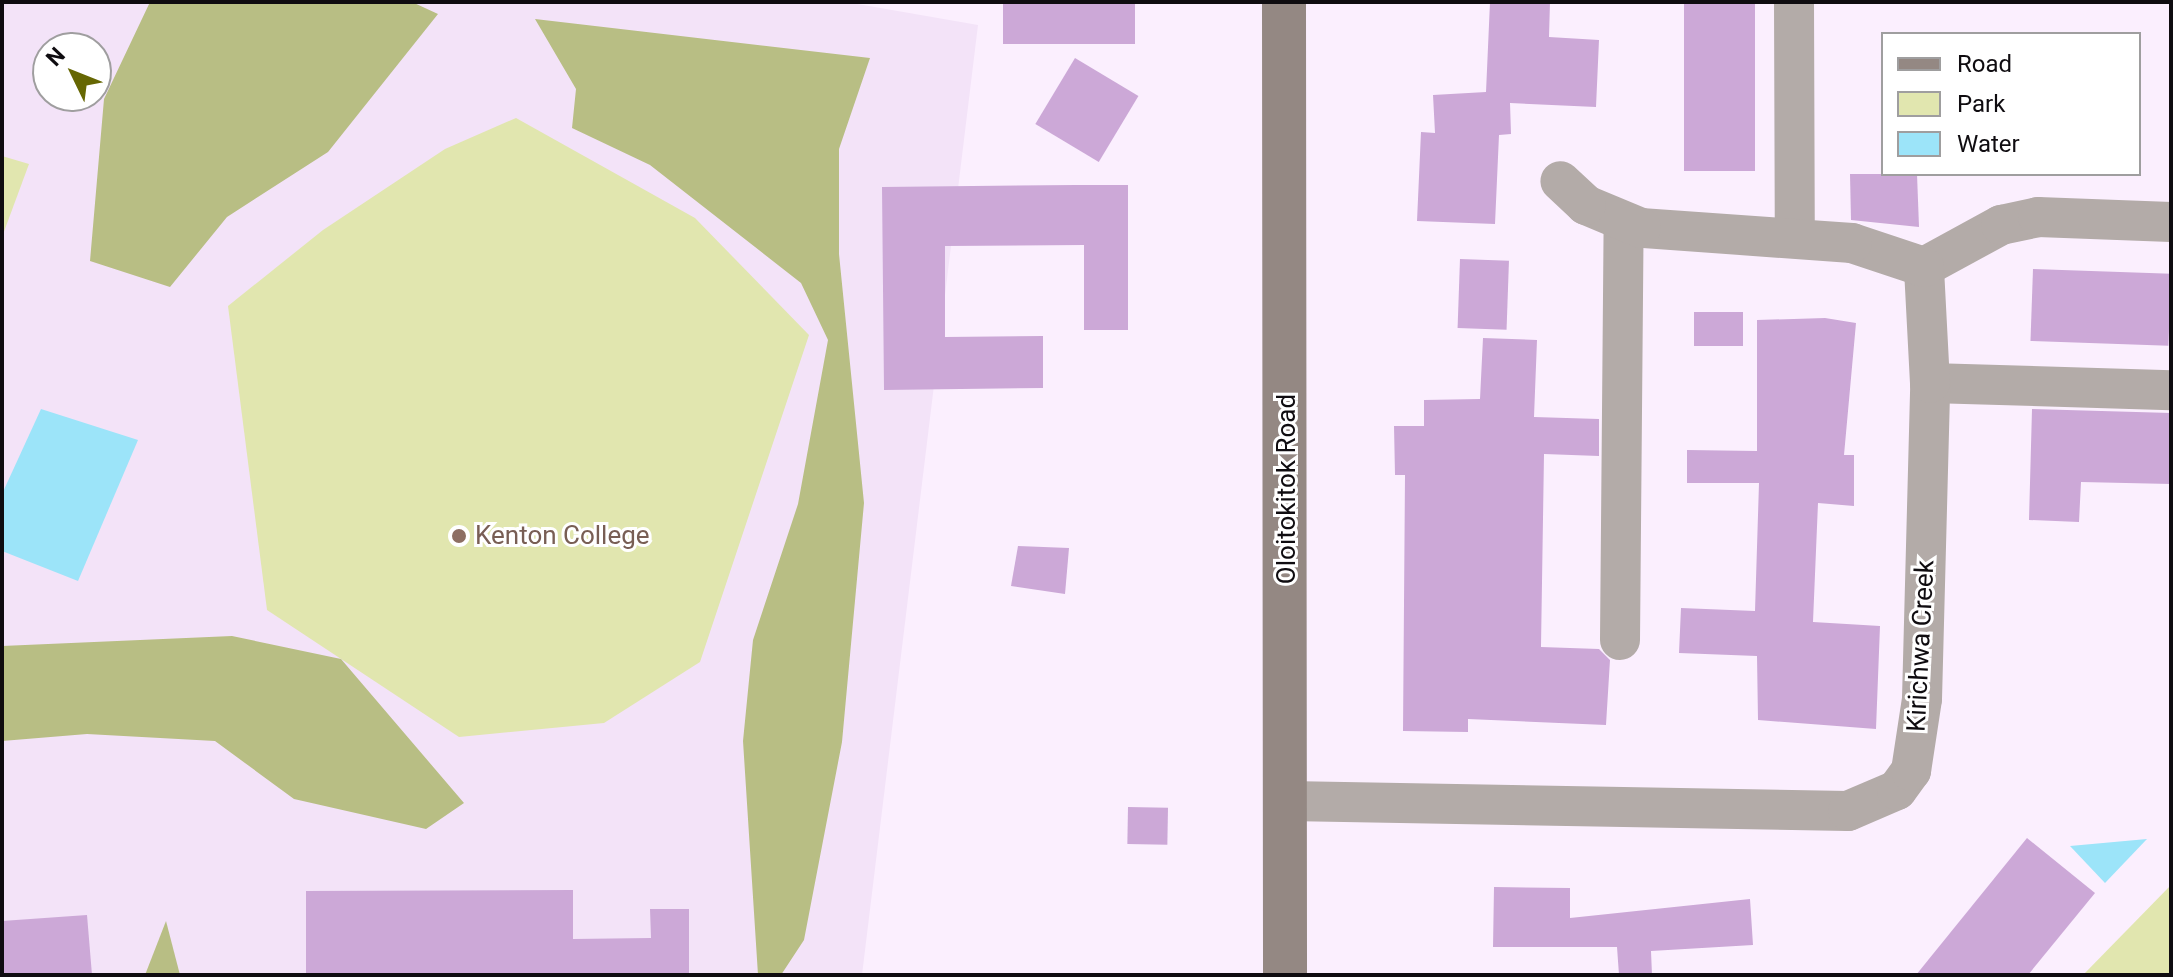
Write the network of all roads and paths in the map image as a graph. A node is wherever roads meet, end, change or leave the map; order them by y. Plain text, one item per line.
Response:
1 (1284, 2) edge
2 (1794, 2) edge
3 (1560, 181) dead end
4 (2171, 222) edge
5 (1624, 223) junction
6 (1795, 237) junction
7 (1924, 267) junction
8 (1930, 383) junction
9 (2171, 390) edge
10 (1620, 640) dead end
11 (1288, 801) junction
12 (1285, 975) edge

1 - 11 main road, Oloitokitok Road
2 - 6 street
3 - 5 street
4 - 7 street
5 - 6 street
5 - 10 street
6 - 7 street
7 - 8 street, Kirichwa Creek
8 - 9 street
8 - 11 street, Kirichwa Creek
11 - 12 main road, Oloitokitok Road

